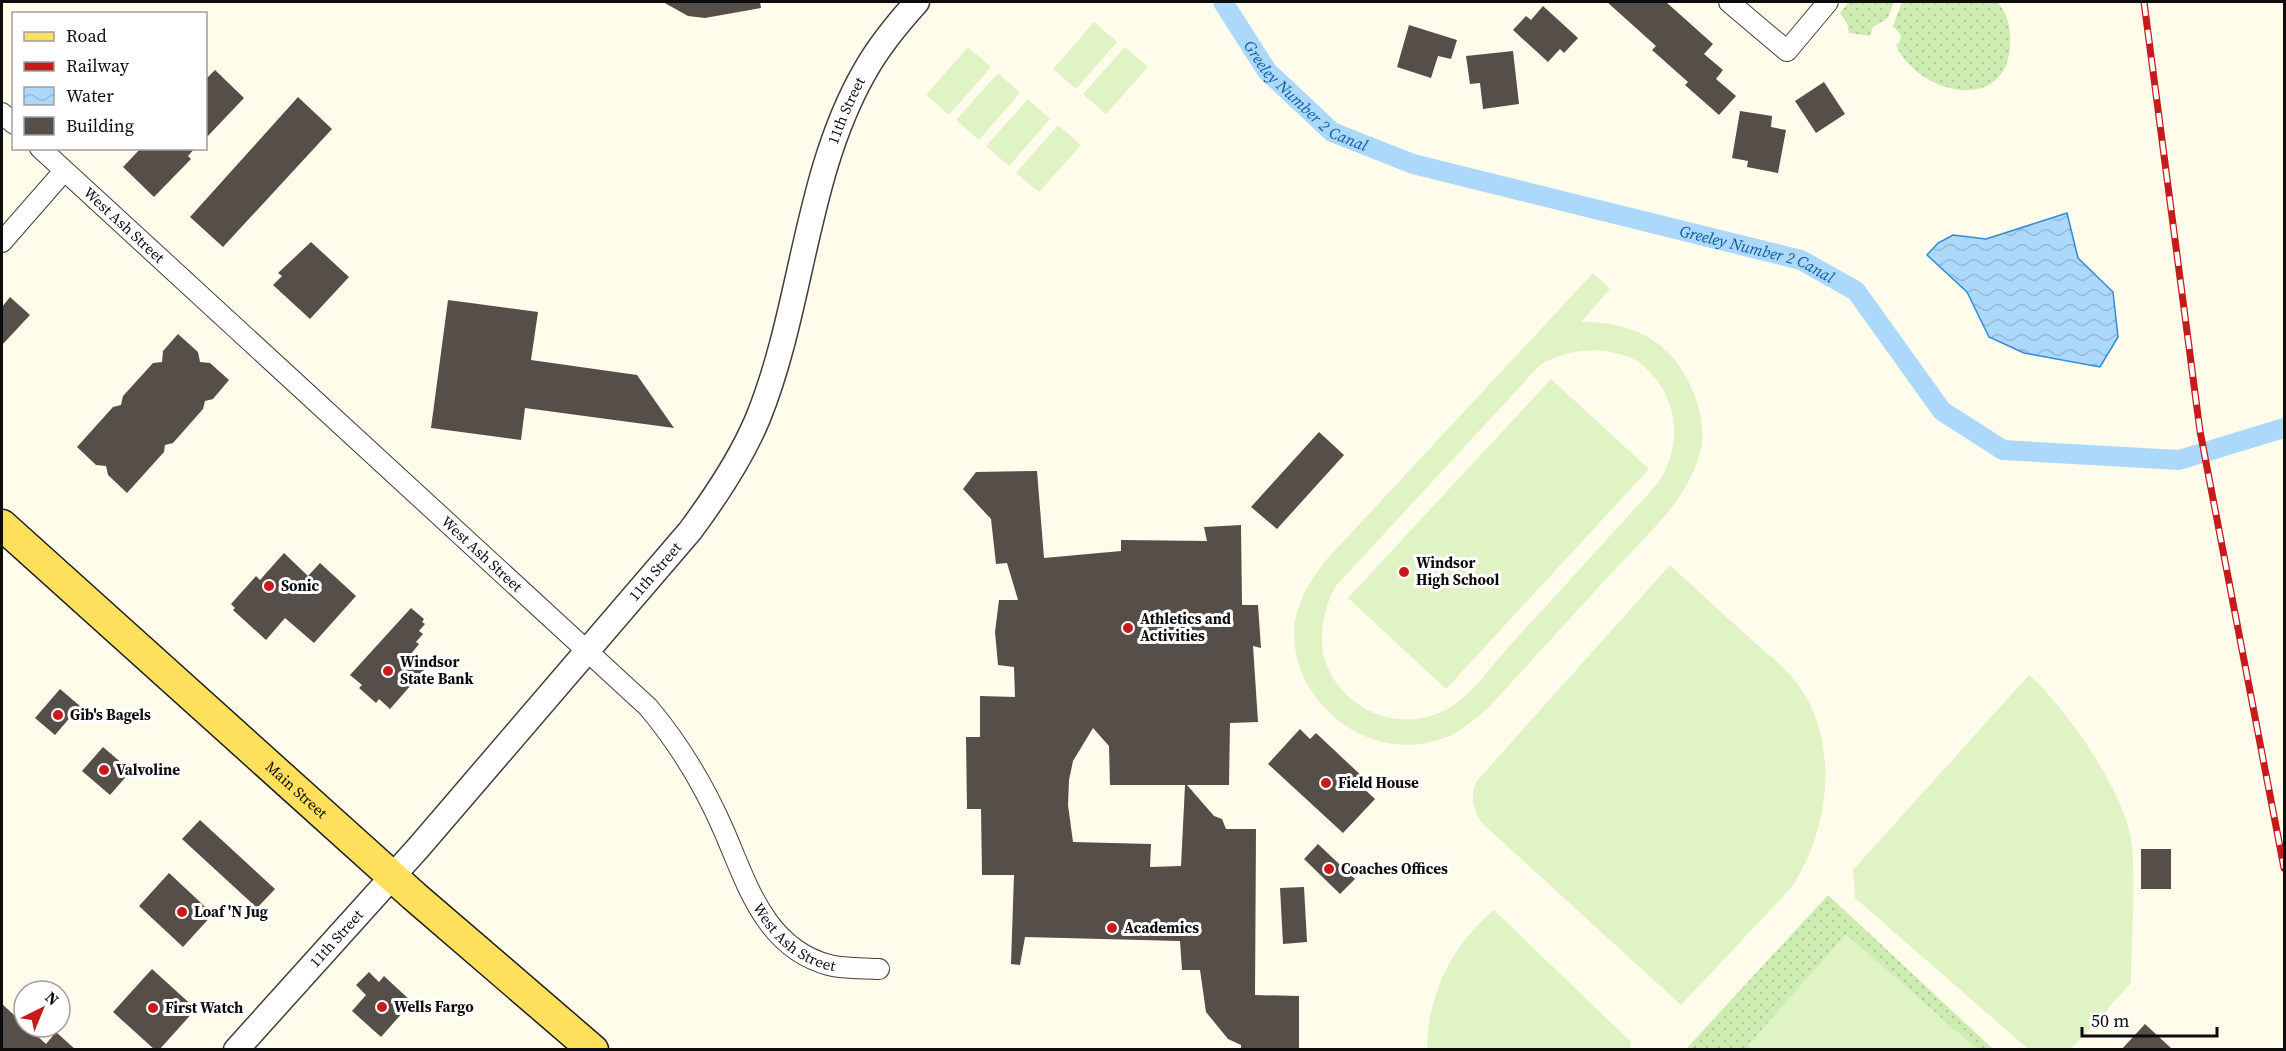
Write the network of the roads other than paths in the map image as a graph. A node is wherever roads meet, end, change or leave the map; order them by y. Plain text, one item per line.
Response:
1 (917, 2) edge
2 (1729, 2) edge
3 (1828, 2) edge
4 (42, 150) edge
5 (64, 171) junction
6 (2, 243) edge
7 (2, 525) edge
8 (588, 650) junction
9 (393, 876) junction
10 (879, 969) dead end
11 (237, 1050) edge
12 (594, 1050) edge

1 - 8 street, 11th Street
2 - 3 street
4 - 5 street, West Ash Street
5 - 6 street
5 - 8 street, West Ash Street
7 - 9 main road, Main Street
8 - 9 street, 11th Street
8 - 10 street, West Ash Street
9 - 11 street, 11th Street
9 - 12 main road, Main Street

